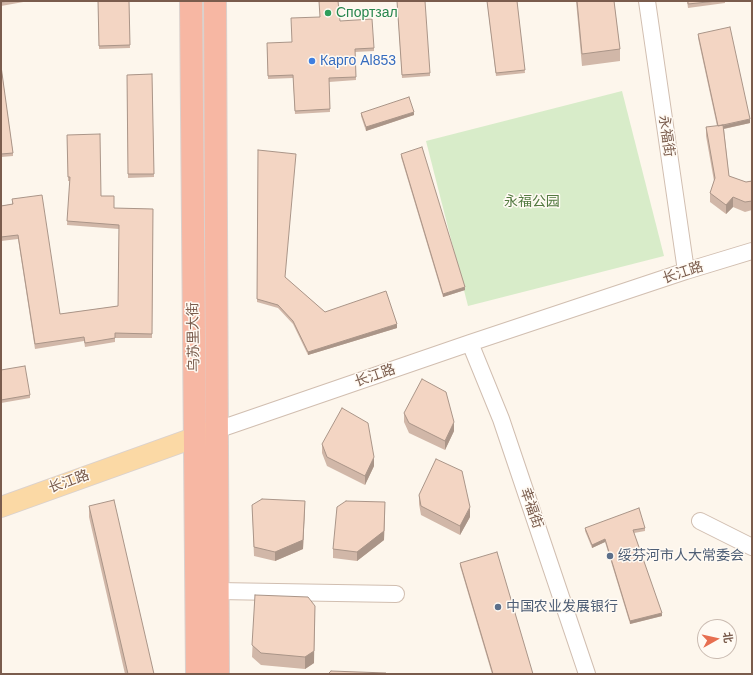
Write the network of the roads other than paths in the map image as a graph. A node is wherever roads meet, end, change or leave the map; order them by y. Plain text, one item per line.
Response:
1 (191, 1) edge
2 (215, 1) edge
3 (647, 1) edge
4 (752, 251) edge
5 (686, 271) junction
6 (470, 343) junction
7 (217, 430) junction
8 (195, 437) junction
9 (1, 507) edge
10 (700, 522) dead end
11 (752, 547) edge
12 (218, 591) junction
13 (396, 594) dead end
14 (196, 674) edge
15 (218, 674) edge
16 (587, 674) edge

1 - 8 highway, 乌苏里大街
2 - 7 highway, 乌苏里大街
3 - 5 street, 永福街
4 - 5 street, 长江路
5 - 6 street, 长江路
6 - 7 street, 长江路
6 - 16 street, 幸福街
7 - 8 main road, 长江路
7 - 12 highway, 乌苏里大街
8 - 9 main road, 长江路
8 - 14 highway, 乌苏里大街
10 - 11 street
12 - 13 street
12 - 15 highway, 乌苏里大街

